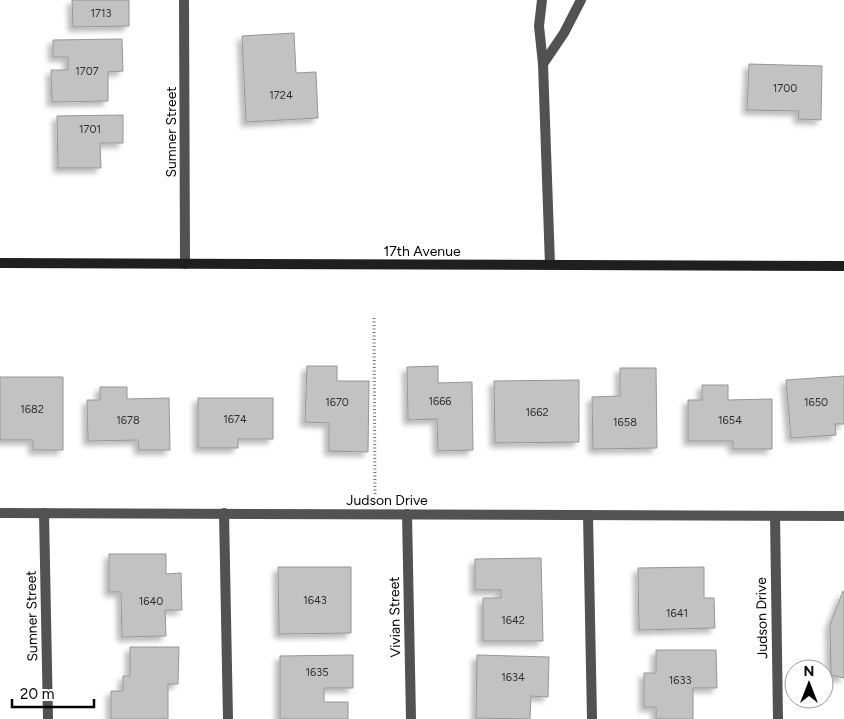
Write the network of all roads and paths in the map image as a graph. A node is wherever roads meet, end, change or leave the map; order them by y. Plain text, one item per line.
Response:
1 (184, 0) edge
2 (542, 0) edge
3 (581, 0) edge
4 (543, 64) junction
5 (0, 263) edge
6 (185, 264) junction
7 (550, 265) junction
8 (844, 266) edge
9 (374, 318) dead end
10 (0, 513) edge
11 (44, 513) junction
12 (224, 513) junction
13 (375, 514) junction
14 (407, 514) junction
15 (588, 515) junction
16 (775, 516) junction
17 (844, 516) edge
18 (48, 719) edge
19 (228, 719) edge
20 (410, 719) edge
21 (592, 719) edge
22 (778, 719) edge

1 - 6 street, Sumner Street
2 - 4 street
3 - 4 street
4 - 7 street
5 - 6 main road, 17th Avenue
6 - 7 main road, 17th Avenue
7 - 8 main road, 17th Avenue
9 - 13 path
10 - 11 street, Judson Drive
11 - 12 street, Judson Drive
11 - 18 street, Sumner Street
12 - 13 street, Judson Drive
12 - 19 street
13 - 14 street, Judson Drive
14 - 15 street, Judson Drive
14 - 20 street, Vivian Street
15 - 16 street, Judson Drive
15 - 21 street
16 - 17 street, Judson Drive
16 - 22 street, Judson Drive

